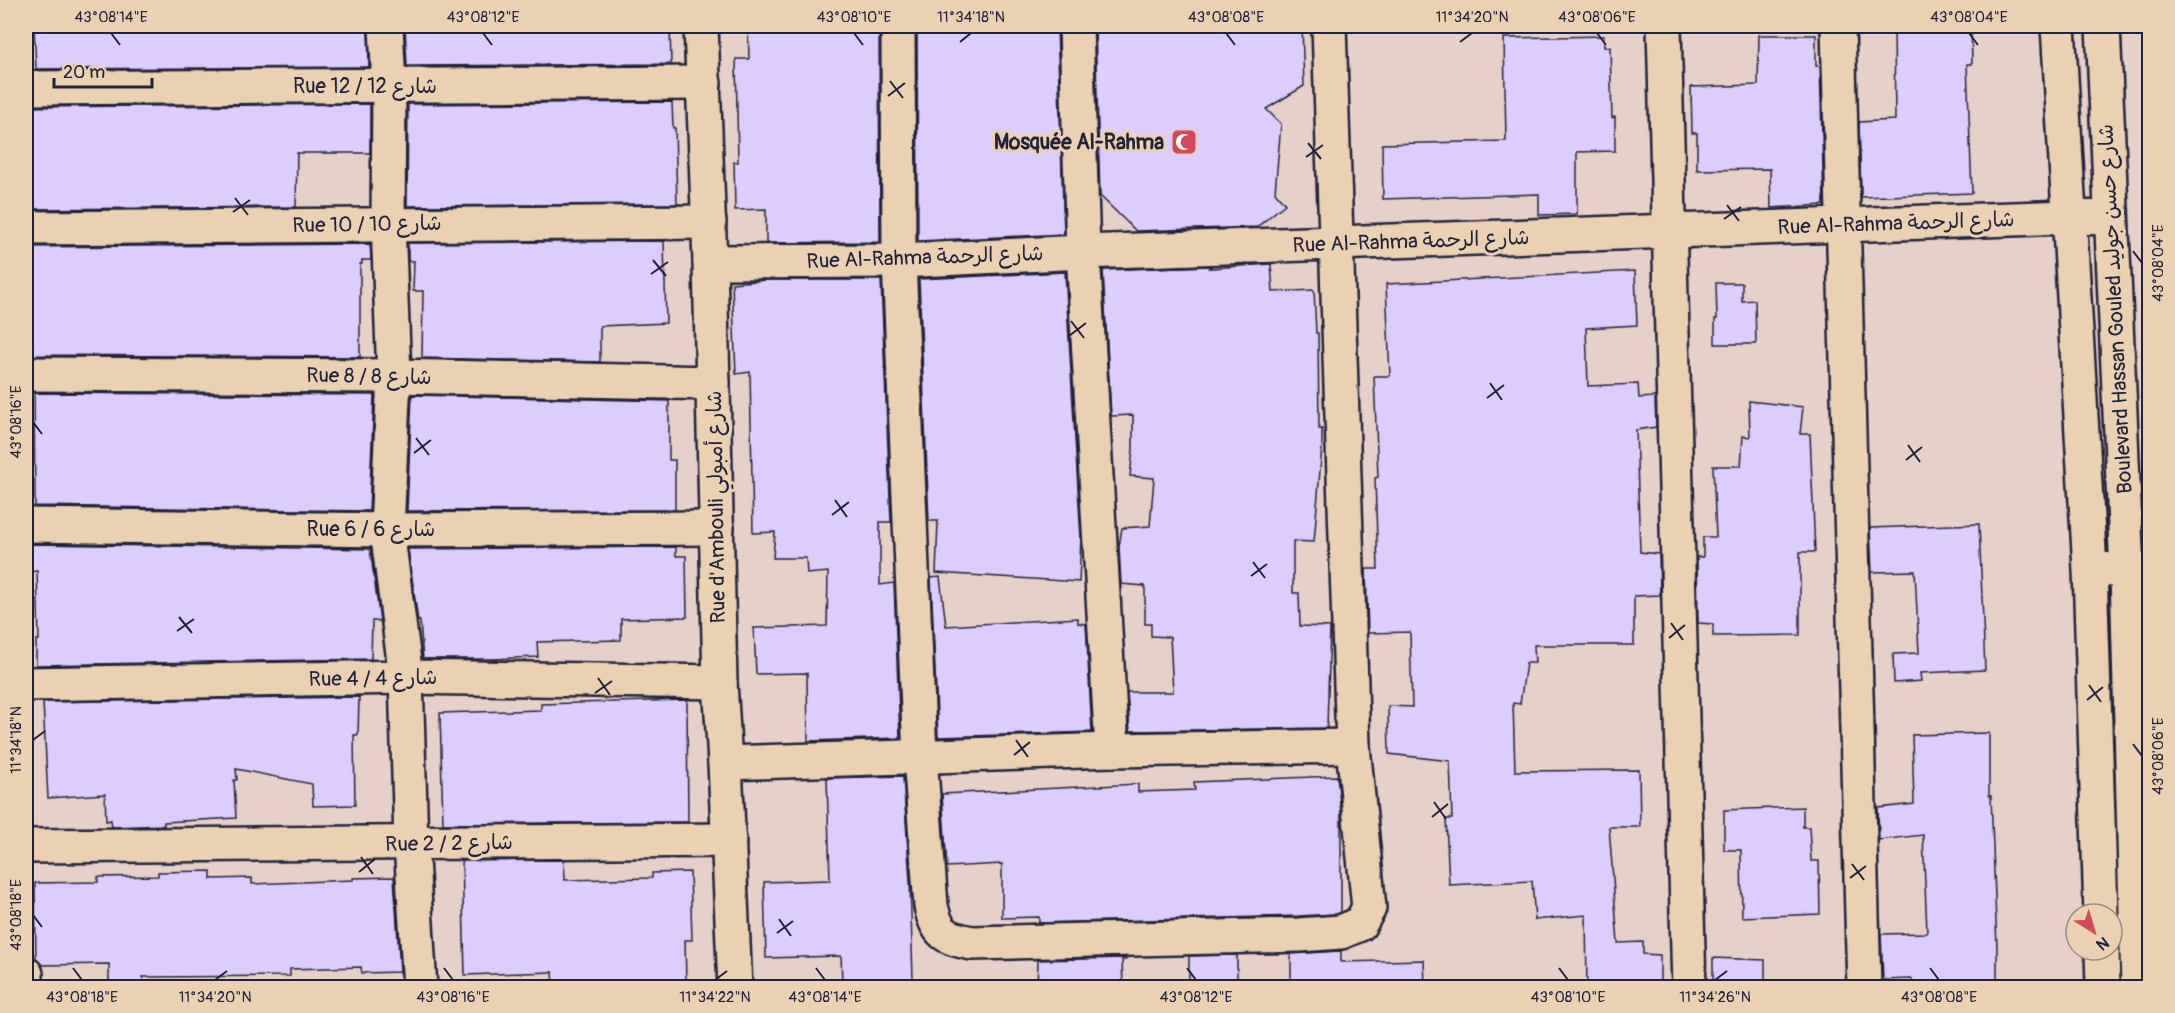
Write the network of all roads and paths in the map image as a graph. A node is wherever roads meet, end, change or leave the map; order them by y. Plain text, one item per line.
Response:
1 (386, 26) edge
2 (701, 26) edge
3 (898, 26) edge
4 (1076, 26) edge
5 (1329, 26) edge
6 (1664, 26) edge
7 (1838, 26) edge
8 (2058, 26) edge
9 (2103, 26) edge
10 (704, 83) junction
11 (389, 86) junction
12 (26, 88) edge
13 (2068, 217) junction
14 (2111, 218) junction
15 (709, 222) junction
16 (388, 223) junction
17 (1844, 225) junction
18 (26, 228) edge
19 (1670, 230) junction
20 (1336, 244) junction
21 (1083, 252) junction
22 (898, 261) junction
23 (710, 262) junction
24 (26, 374) edge
25 (394, 376) junction
26 (713, 382) junction
27 (26, 525) edge
28 (717, 528) junction
29 (387, 530) junction
30 (2090, 569) junction
31 (2138, 571) edge
32 (406, 677) junction
33 (720, 682) junction
34 (26, 684) edge
35 (1353, 747) junction
36 (1112, 750) junction
37 (920, 756) junction
38 (725, 763) junction
39 (729, 840) junction
40 (411, 843) junction
41 (26, 846) edge
42 (2101, 902) edge
43 (2102, 962) edge
44 (26, 974) edge
45 (26, 987) edge
46 (420, 987) edge
47 (735, 987) edge
48 (1689, 987) edge
49 (1864, 987) edge
50 (2103, 987) edge
51 (2138, 987) edge

1 - 11 street
2 - 10 street, Rue d'Ambouli شارع أمبولي
3 - 22 street
4 - 21 street
5 - 20 street
6 - 19 street
7 - 17 street
8 - 13 street, Boulevard Hassan Gouled شارع حسن جوليد
9 - 14 street, Boulevard Hassan Gouled شارع حسن جوليد
10 - 11 street, Rue 12 / شارع 12
10 - 15 street, Rue d'Ambouli شارع أمبولي
11 - 12 street, Rue 12 / شارع 12
11 - 16 street
13 - 14 street, Rue Al-Rahma شارع الرحمة
13 - 17 street, Rue Al-Rahma شارع الرحمة
13 - 30 street, Boulevard Hassan Gouled شارع حسن جوليد
14 - 31 street, Boulevard Hassan Gouled شارع حسن جوليد
15 - 16 street, Rue 10 / شارع 10
15 - 23 street, Rue d'Ambouli شارع أمبولي
16 - 18 street, Rue 10 / شارع 10
16 - 25 street
17 - 19 street, Rue Al-Rahma شارع الرحمة
17 - 49 street
19 - 20 street, Rue Al-Rahma شارع الرحمة
19 - 48 street
20 - 21 street, Rue Al-Rahma شارع الرحمة
20 - 35 street
21 - 22 street, Rue Al-Rahma شارع الرحمة
21 - 36 street
22 - 23 street, Rue Al-Rahma شارع الرحمة
22 - 37 street
23 - 26 street, Rue d'Ambouli شارع أمبولي
24 - 25 street, Rue 8 / شارع 8
25 - 26 street, Rue 8 / شارع 8
25 - 29 street
26 - 28 street, Rue d'Ambouli شارع أمبولي
27 - 29 street, Rue 6 / شارع 6
28 - 29 street, Rue 6 / شارع 6
28 - 33 street, Rue d'Ambouli شارع أمبولي
29 - 32 street
30 - 31 street
30 - 42 street, Boulevard Hassan Gouled شارع حسن جوليد
31 - 51 street, Boulevard Hassan Gouled شارع حسن جوليد
32 - 33 street, Rue 4 / شارع 4
32 - 34 street, Rue 4 / شارع 4
32 - 40 street
33 - 38 street, Rue d'Ambouli شارع أمبولي
35 - 36 street
35 - 37 street
36 - 37 street
37 - 38 street
38 - 39 street, Rue d'Ambouli شارع أمبولي
39 - 40 street, Rue 2 / شارع 2
39 - 47 street, Rue d'Ambouli شارع أمبولي
40 - 41 street, Rue 2 / شارع 2
40 - 46 street
43 - 50 street
44 - 45 street

